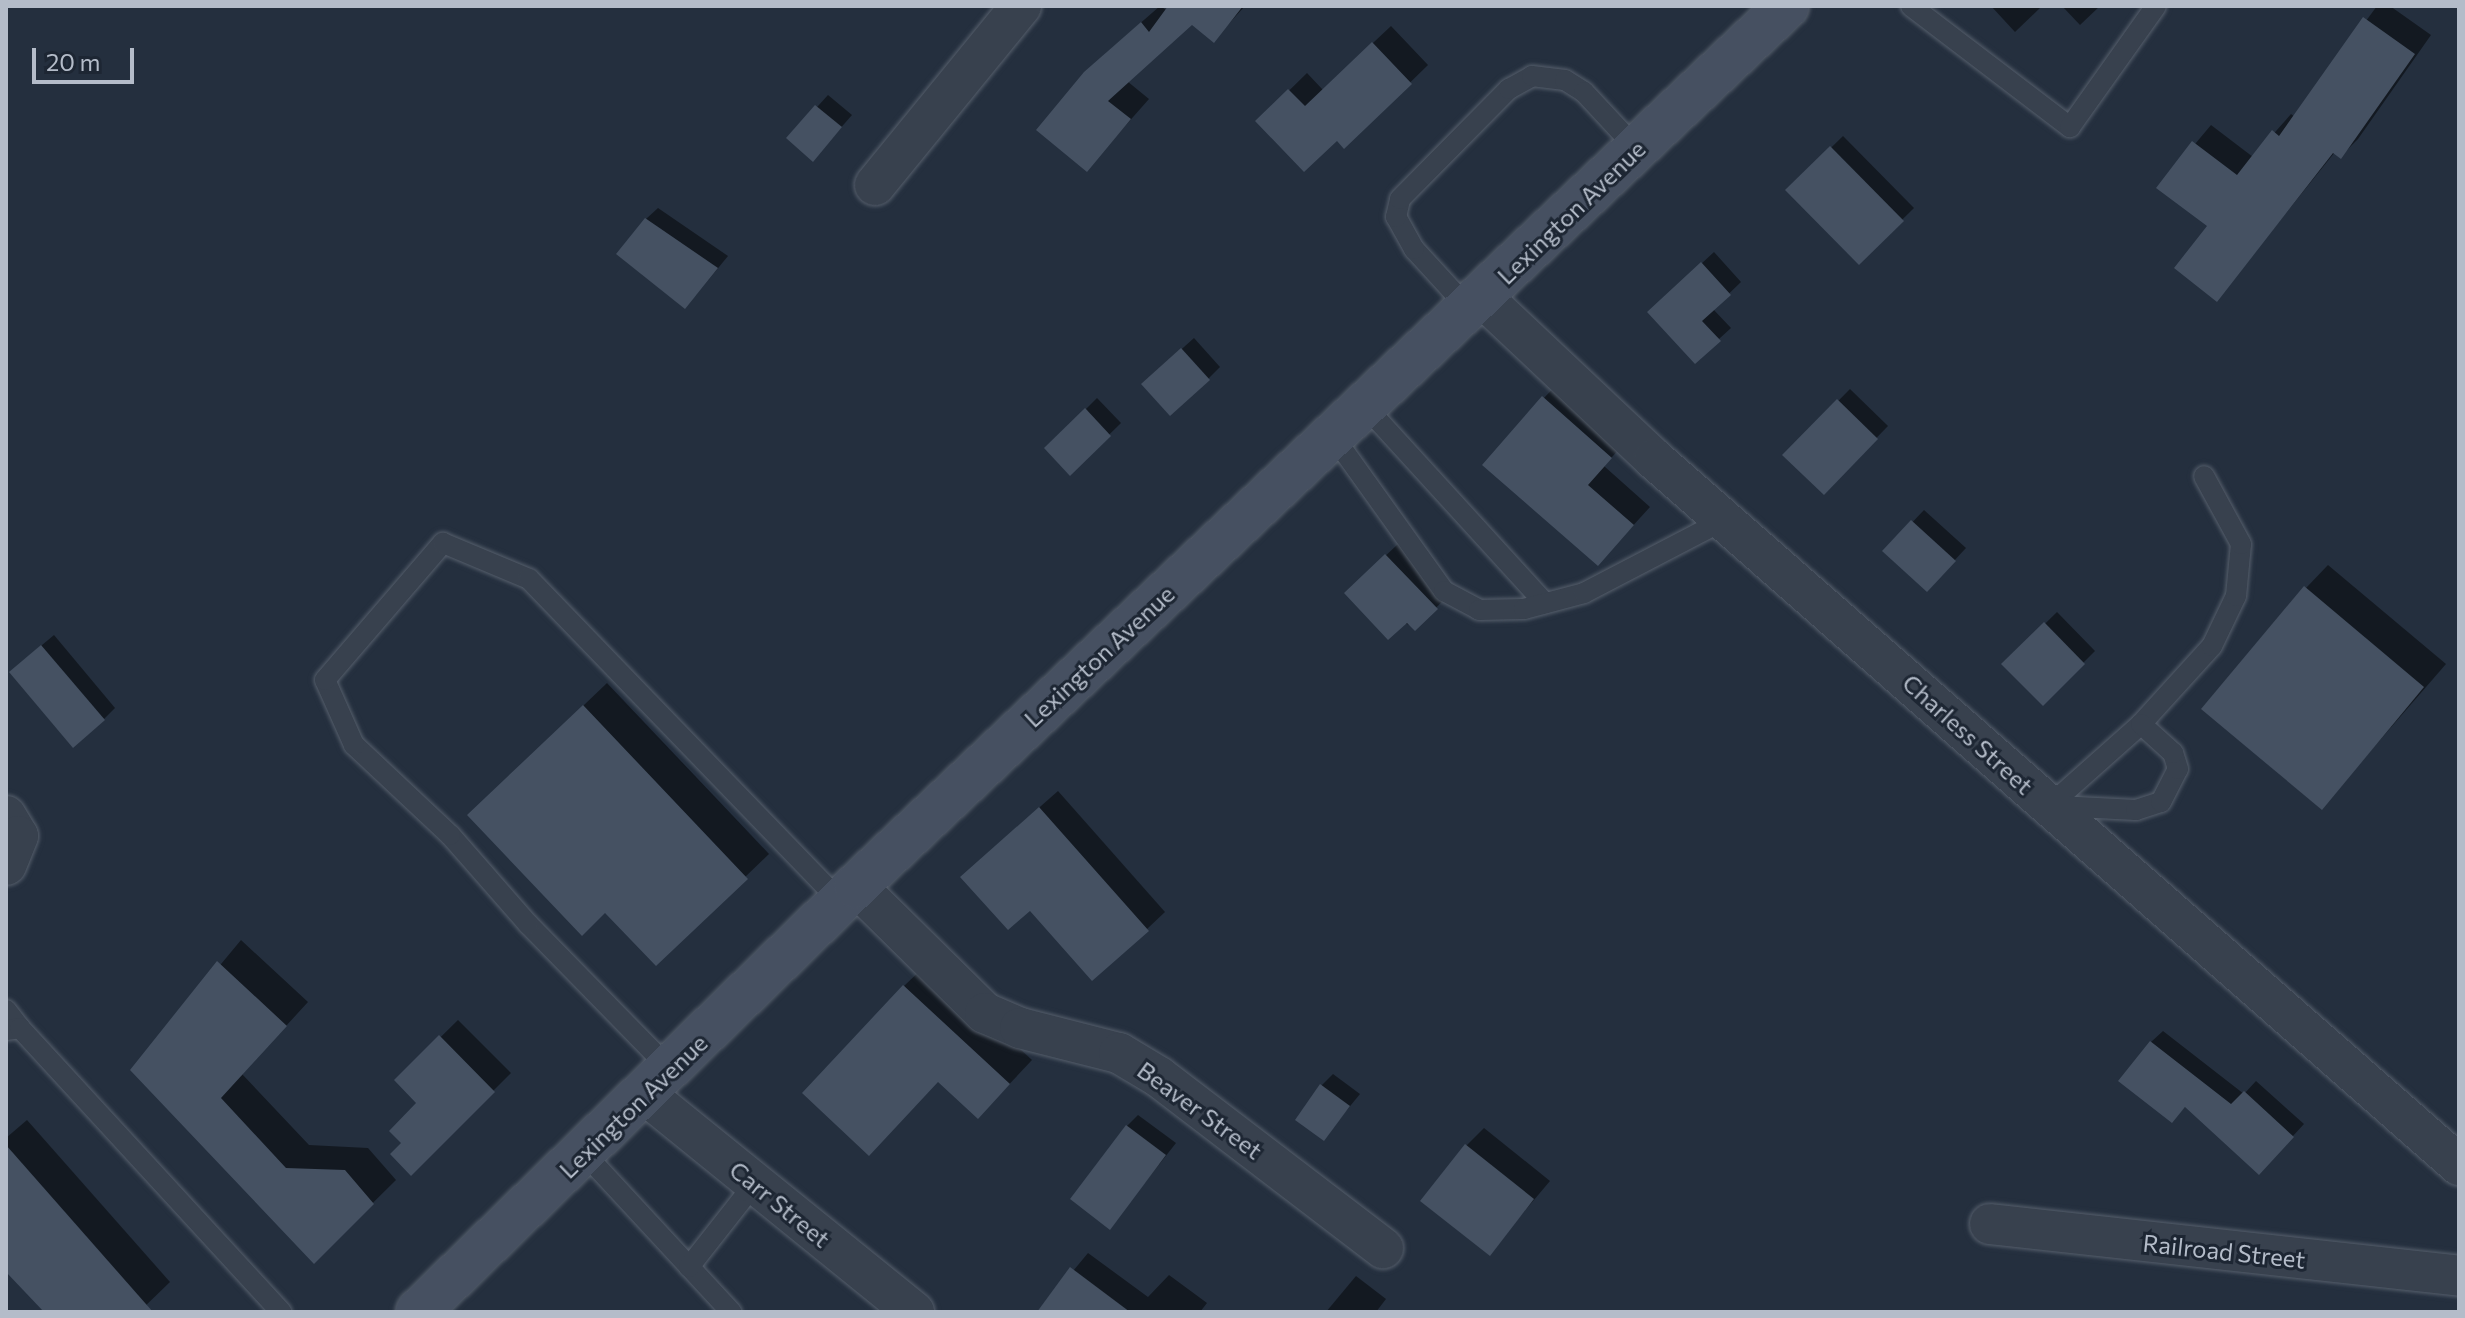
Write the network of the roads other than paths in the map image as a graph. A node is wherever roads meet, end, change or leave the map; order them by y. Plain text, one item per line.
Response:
1 (1787, 6) edge
2 (1911, 6) edge
3 (2156, 6) edge
4 (1004, 12) edge
5 (1637, 149) junction
6 (875, 185) dead end
7 (1475, 303) junction
8 (1365, 406) junction
9 (1333, 436) junction
10 (2204, 476) dead end
11 (1724, 520) junction
12 (1545, 603) junction
13 (2141, 724) junction
14 (2049, 806) junction
15 (6, 816) edge
16 (6, 865) edge
17 (848, 894) junction
18 (6, 1010) edge
19 (13, 1029) edge
20 (658, 1082) junction
21 (584, 1153) junction
22 (2459, 1165) edge
23 (755, 1183) junction
24 (1990, 1224) dead end
25 (1383, 1248) dead end
26 (689, 1267) junction
27 (2459, 1276) edge
28 (281, 1312) edge
29 (418, 1312) edge
30 (731, 1312) edge
31 (914, 1312) edge

1 - 5 main road, Lexington Avenue
2 - 3 lane
4 - 6 street
5 - 7 main road, Lexington Avenue
5 - 7 lane
7 - 8 main road, Lexington Avenue
7 - 11 street, Charless Street
8 - 9 main road, Lexington Avenue
8 - 12 lane
9 - 12 lane
9 - 17 main road, Lexington Avenue
10 - 13 lane
11 - 12 lane
11 - 14 street, Charless Street
13 - 14 lane
13 - 14 lane
14 - 22 street, Charless Street
15 - 16 street
17 - 20 main road, Lexington Avenue
17 - 20 lane
17 - 25 street, Beaver Street
18 - 19 lane
19 - 28 lane
20 - 21 main road, Lexington Avenue
20 - 23 street, Carr Street
21 - 26 lane
21 - 29 main road, Lexington Avenue
23 - 26 lane
23 - 31 street, Carr Street
24 - 27 street, Railroad Street
26 - 30 lane

